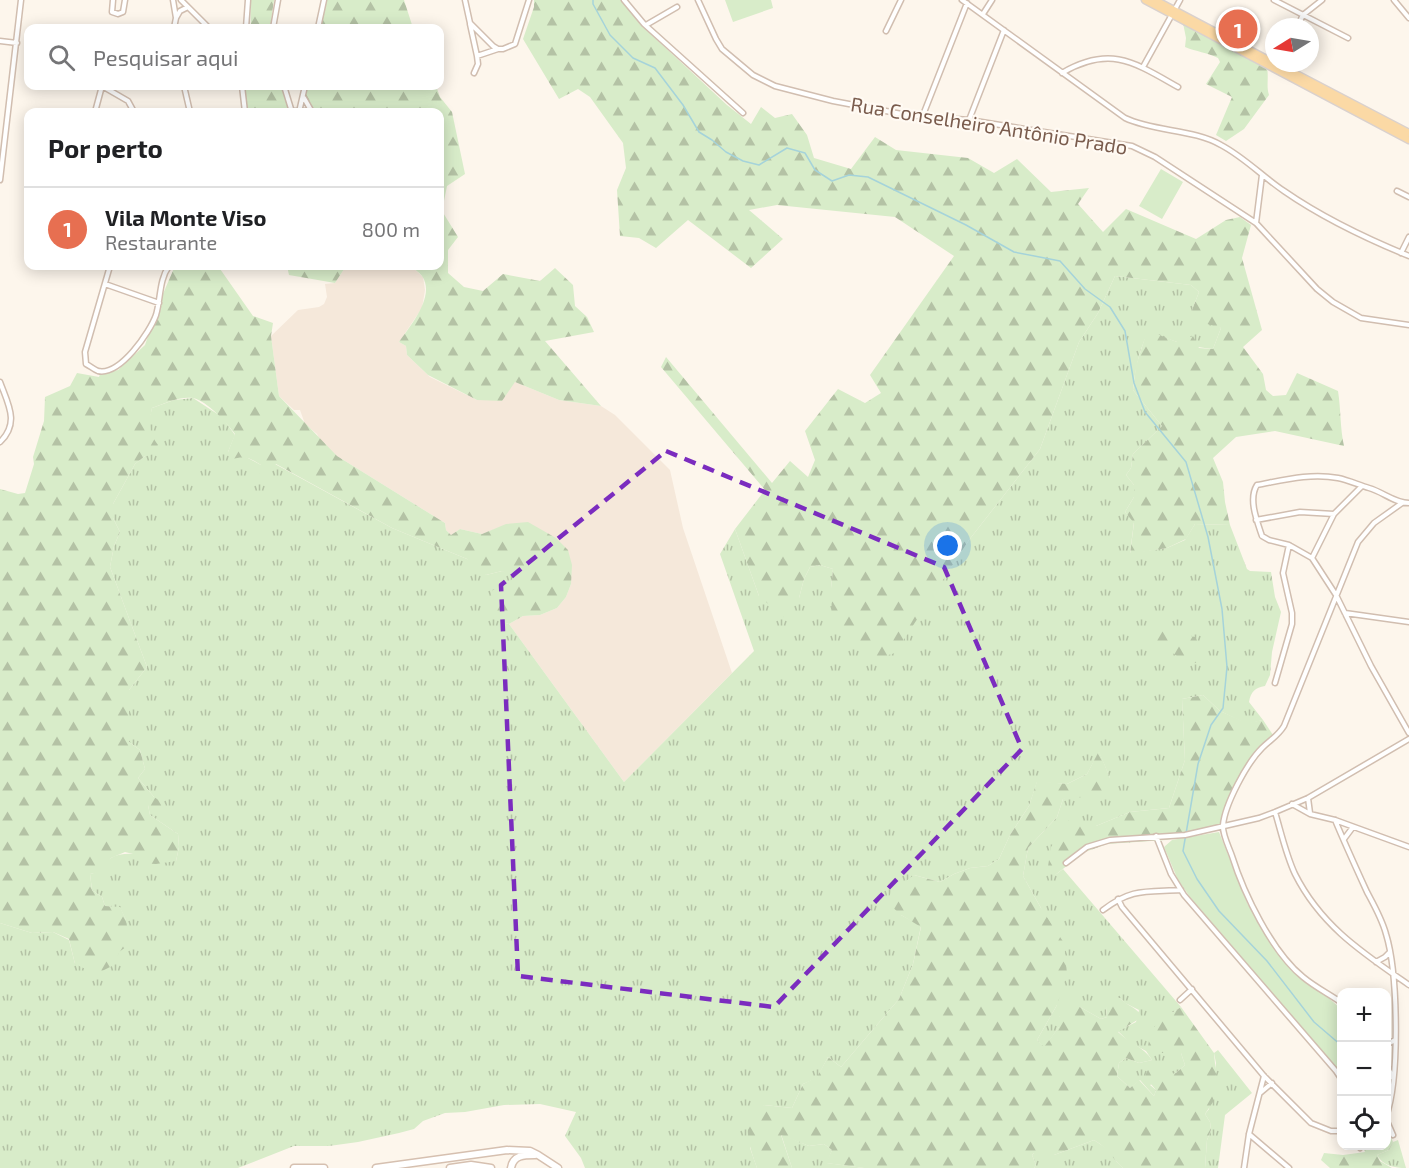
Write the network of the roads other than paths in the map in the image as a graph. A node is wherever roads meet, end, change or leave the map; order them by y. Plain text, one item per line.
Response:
1 (21, 0) edge
2 (113, 0) edge
3 (125, 0) edge
4 (173, 0) edge
5 (181, 0) edge
6 (248, 0) edge
7 (278, 0) edge
8 (324, 0) edge
9 (465, 0) edge
10 (529, 0) edge
11 (624, 0) edge
12 (698, 0) edge
13 (900, 0) edge
14 (992, 0) edge
15 (1145, 0) edge
16 (1155, 0) edge
17 (1180, 0) edge
18 (1274, 0) edge
19 (1322, 0) edge
20 (1394, 0) edge
21 (964, 2) edge
22 (188, 7) junction
23 (677, 7) dead end
24 (1173, 12) junction
25 (983, 14) junction
26 (1303, 15) junction
27 (176, 18) junction
28 (1302, 18) edge
29 (1409, 18) edge
30 (470, 23) junction
31 (175, 24) edge
32 (205, 24) edge
33 (246, 24) edge
34 (274, 24) edge
35 (319, 24) edge
36 (646, 25) junction
37 (1004, 30) junction
38 (886, 31) dead end
39 (1348, 38) dead end
40 (0, 41) edge
41 (16, 43) junction
42 (498, 49) junction
43 (477, 56) junction
44 (1265, 58) edge
45 (1143, 67) junction
46 (1293, 72) edge
47 (474, 73) dead end
48 (1062, 73) junction
49 (1178, 87) dead end
50 (101, 90) edge
51 (109, 90) edge
52 (185, 90) edge
53 (242, 90) edge
54 (285, 90) edge
55 (304, 90) edge
56 (303, 97) junction
57 (96, 108) edge
58 (132, 108) edge
59 (189, 108) edge
60 (245, 108) edge
61 (291, 108) edge
62 (301, 108) edge
63 (310, 108) edge
64 (743, 113) dead end
65 (923, 116) junction
66 (969, 120) junction
67 (1409, 133) edge
68 (1409, 140) edge
69 (1262, 175) junction
70 (0, 180) edge
71 (1397, 191) dead end
72 (1409, 197) edge
73 (1256, 223) junction
74 (1409, 237) edge
75 (1401, 253) junction
76 (1409, 256) edge
77 (109, 270) edge
78 (166, 270) edge
79 (105, 284) junction
80 (159, 303) junction
81 (1409, 325) edge
82 (0, 382) edge
83 (0, 442) edge
84 (1362, 486) junction
85 (1402, 503) junction
86 (1409, 503) edge
87 (1334, 514) junction
88 (1256, 520) junction
89 (1290, 545) junction
90 (1312, 558) junction
91 (1336, 595) junction
92 (1345, 613) junction
93 (1409, 622) edge
94 (1275, 683) dead end
95 (1409, 733) edge
96 (1409, 739) edge
97 (1308, 798) junction
98 (1292, 804) junction
99 (1275, 812) junction
100 (1310, 814) junction
101 (1335, 820) junction
102 (1222, 826) junction
103 (1353, 827) junction
104 (1156, 836) junction
105 (1343, 839) junction
106 (1409, 847) edge
107 (1066, 863) dead end
108 (1181, 890) junction
109 (1118, 899) junction
110 (1103, 910) dead end
111 (1390, 951) junction
112 (1376, 962) junction
113 (1393, 974) junction
114 (1409, 985) edge
115 (1191, 989) junction
116 (1180, 1000) dead end
117 (1337, 1000) edge
118 (1395, 1041) junction
119 (1391, 1043) edge
120 (1337, 1073) edge
121 (1391, 1073) edge
122 (1264, 1076) junction
123 (1394, 1078) junction
124 (1272, 1083) junction
125 (1259, 1093) junction
126 (1391, 1105) edge
127 (1391, 1129) edge
128 (1337, 1131) edge
129 (1249, 1134) junction
130 (1394, 1135) dead end
131 (538, 1155) junction
132 (294, 1168) edge
133 (324, 1168) edge
134 (376, 1168) edge
135 (450, 1168) edge
136 (491, 1168) edge
137 (511, 1168) edge
138 (558, 1168) edge
139 (1244, 1168) edge
140 (1289, 1168) edge

1 - 41 street
2 - 3 street
4 - 27 street
5 - 22 street
6 - 33 street
7 - 34 street
8 - 35 street
9 - 30 street
10 - 42 street
11 - 36 street
12 - 65 street, Rua Conselheiro Antônio Prado
13 - 38 street
14 - 25 street
15 - 24 main road
16 - 24 main road
17 - 24 street
18 - 26 street
19 - 26 street
20 - 29 street
21 - 25 street
21 - 65 street
22 - 27 street
22 - 32 street
23 - 36 street
24 - 44 main road
24 - 45 street
24 - 68 main road
25 - 37 street
26 - 28 street
26 - 39 street
27 - 31 street
30 - 42 street
30 - 43 street
36 - 64 street
37 - 48 street
37 - 66 street
40 - 41 street
41 - 70 street
42 - 43 street
43 - 47 street
45 - 48 street
45 - 49 street
46 - 67 main road
48 - 69 street
50 - 57 street
51 - 58 street
52 - 59 street
53 - 60 street
54 - 61 street
55 - 56 street
56 - 62 street
56 - 63 street
65 - 66 street, Rua Conselheiro Antônio Prado
66 - 73 street, Rua Conselheiro Antônio Prado
69 - 73 street
69 - 75 street
71 - 72 street
73 - 81 street, Rua Conselheiro Antônio Prado
74 - 75 street
75 - 76 street
77 - 79 street
78 - 80 street
79 - 80 street
79 - 80 street
82 - 83 street
84 - 85 street
84 - 87 street
84 - 88 street
85 - 86 street
85 - 91 street
87 - 88 street
87 - 90 street
88 - 89 street
89 - 90 street
89 - 94 street
90 - 91 street
91 - 92 street
91 - 102 street
92 - 93 street
92 - 95 street
96 - 97 street
97 - 98 street
97 - 100 street
98 - 99 street
98 - 100 street
99 - 102 street
99 - 112 street
100 - 101 street
101 - 103 street
101 - 105 street
102 - 104 street
102 - 117 street
103 - 105 street
103 - 106 street
104 - 107 street
104 - 108 street
105 - 111 street
108 - 109 street
108 - 120 street
109 - 110 street
109 - 115 street
111 - 112 street
111 - 113 street
112 - 113 street
113 - 114 street
113 - 118 street
115 - 116 street
115 - 122 street
118 - 119 street
118 - 123 street
121 - 123 street
122 - 124 street
122 - 125 street
123 - 126 street
124 - 125 street
124 - 128 street
125 - 129 street
127 - 130 street
129 - 139 street
129 - 140 street
131 - 134 main road
131 - 137 main road
131 - 138 main road
132 - 133 main road
135 - 136 main road

